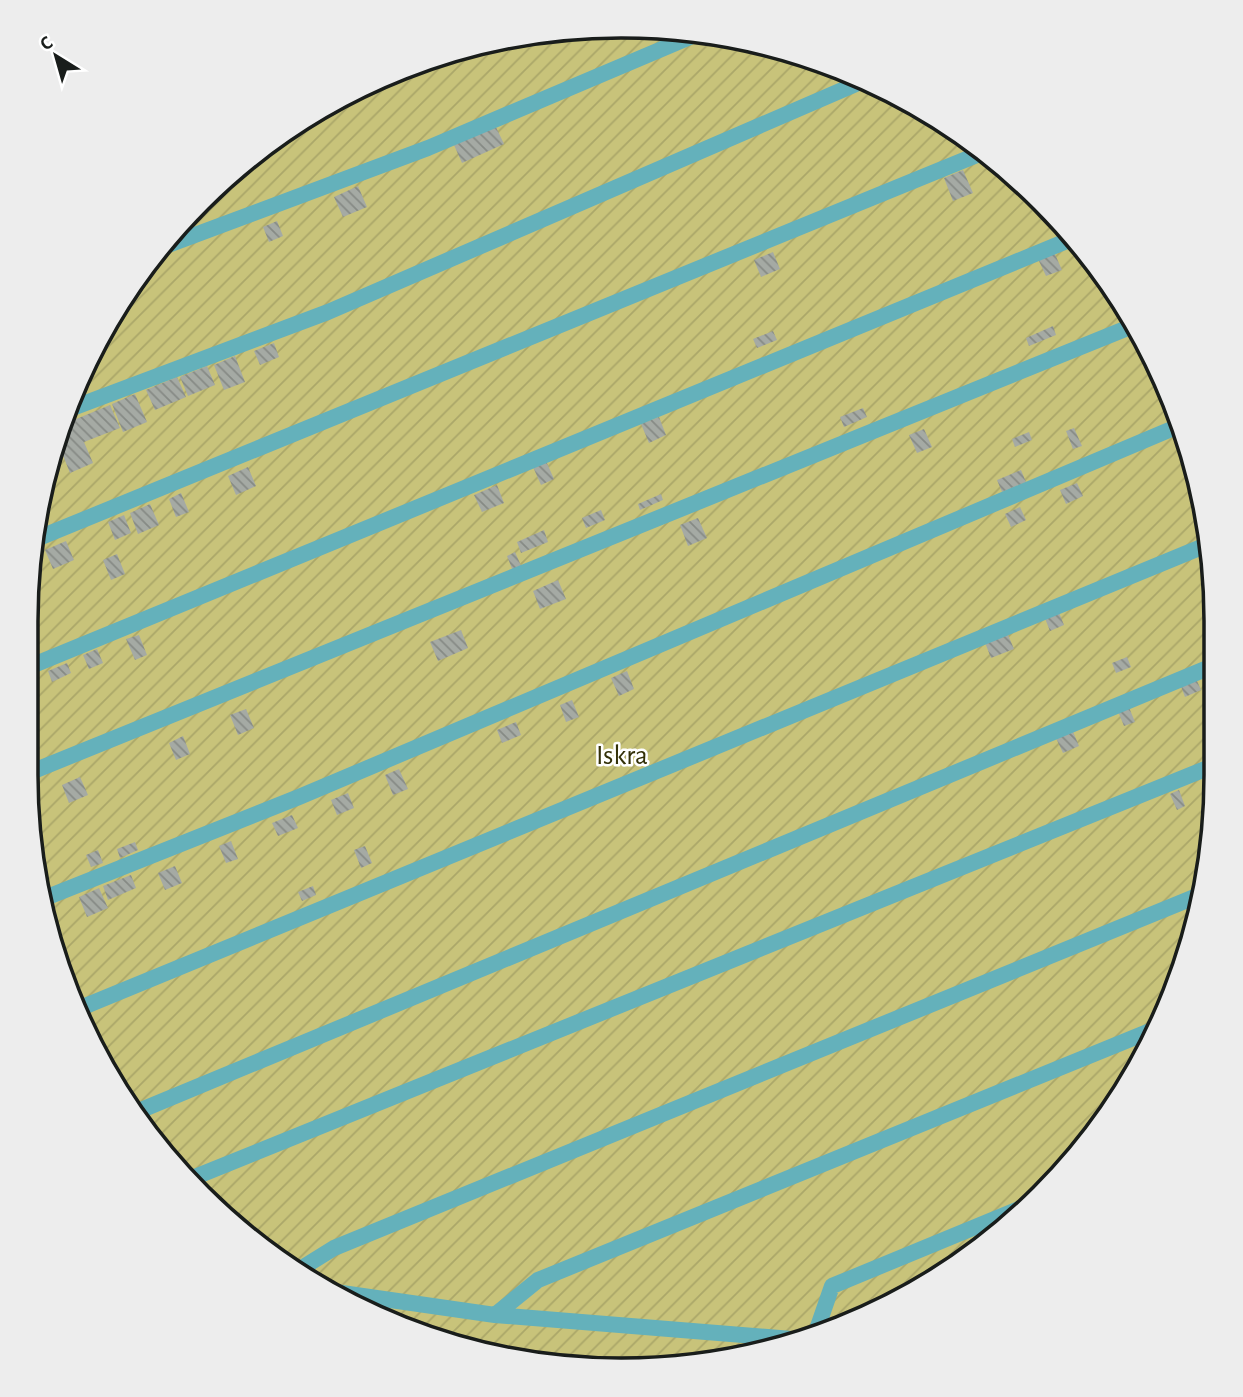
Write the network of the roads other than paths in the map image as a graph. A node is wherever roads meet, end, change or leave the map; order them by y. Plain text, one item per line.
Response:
1 (679, 42) edge
2 (851, 86) edge
3 (973, 157) edge
4 (180, 240) edge
5 (1064, 242) edge
6 (1125, 329) edge
7 (80, 405) edge
8 (1172, 429) edge
9 (45, 535) edge
10 (1200, 548) edge
11 (38, 663) edge
12 (1204, 670) edge
13 (1204, 769) edge
14 (38, 770) edge
15 (51, 895) edge
16 (1191, 898) edge
17 (86, 1006) edge
18 (1144, 1034) edge
19 (144, 1109) edge
20 (198, 1176) edge
21 (1005, 1215) edge
22 (307, 1265) edge
23 (359, 1295) edge
24 (495, 1315) junction
25 (819, 1324) edge
26 (776, 1338) edge

1 - 4 lane
2 - 7 lane
3 - 9 lane
5 - 11 lane
6 - 14 lane
8 - 15 lane
10 - 17 lane
12 - 19 lane
13 - 20 lane
16 - 22 lane
18 - 24 lane
21 - 25 lane
23 - 24 lane
24 - 26 lane

